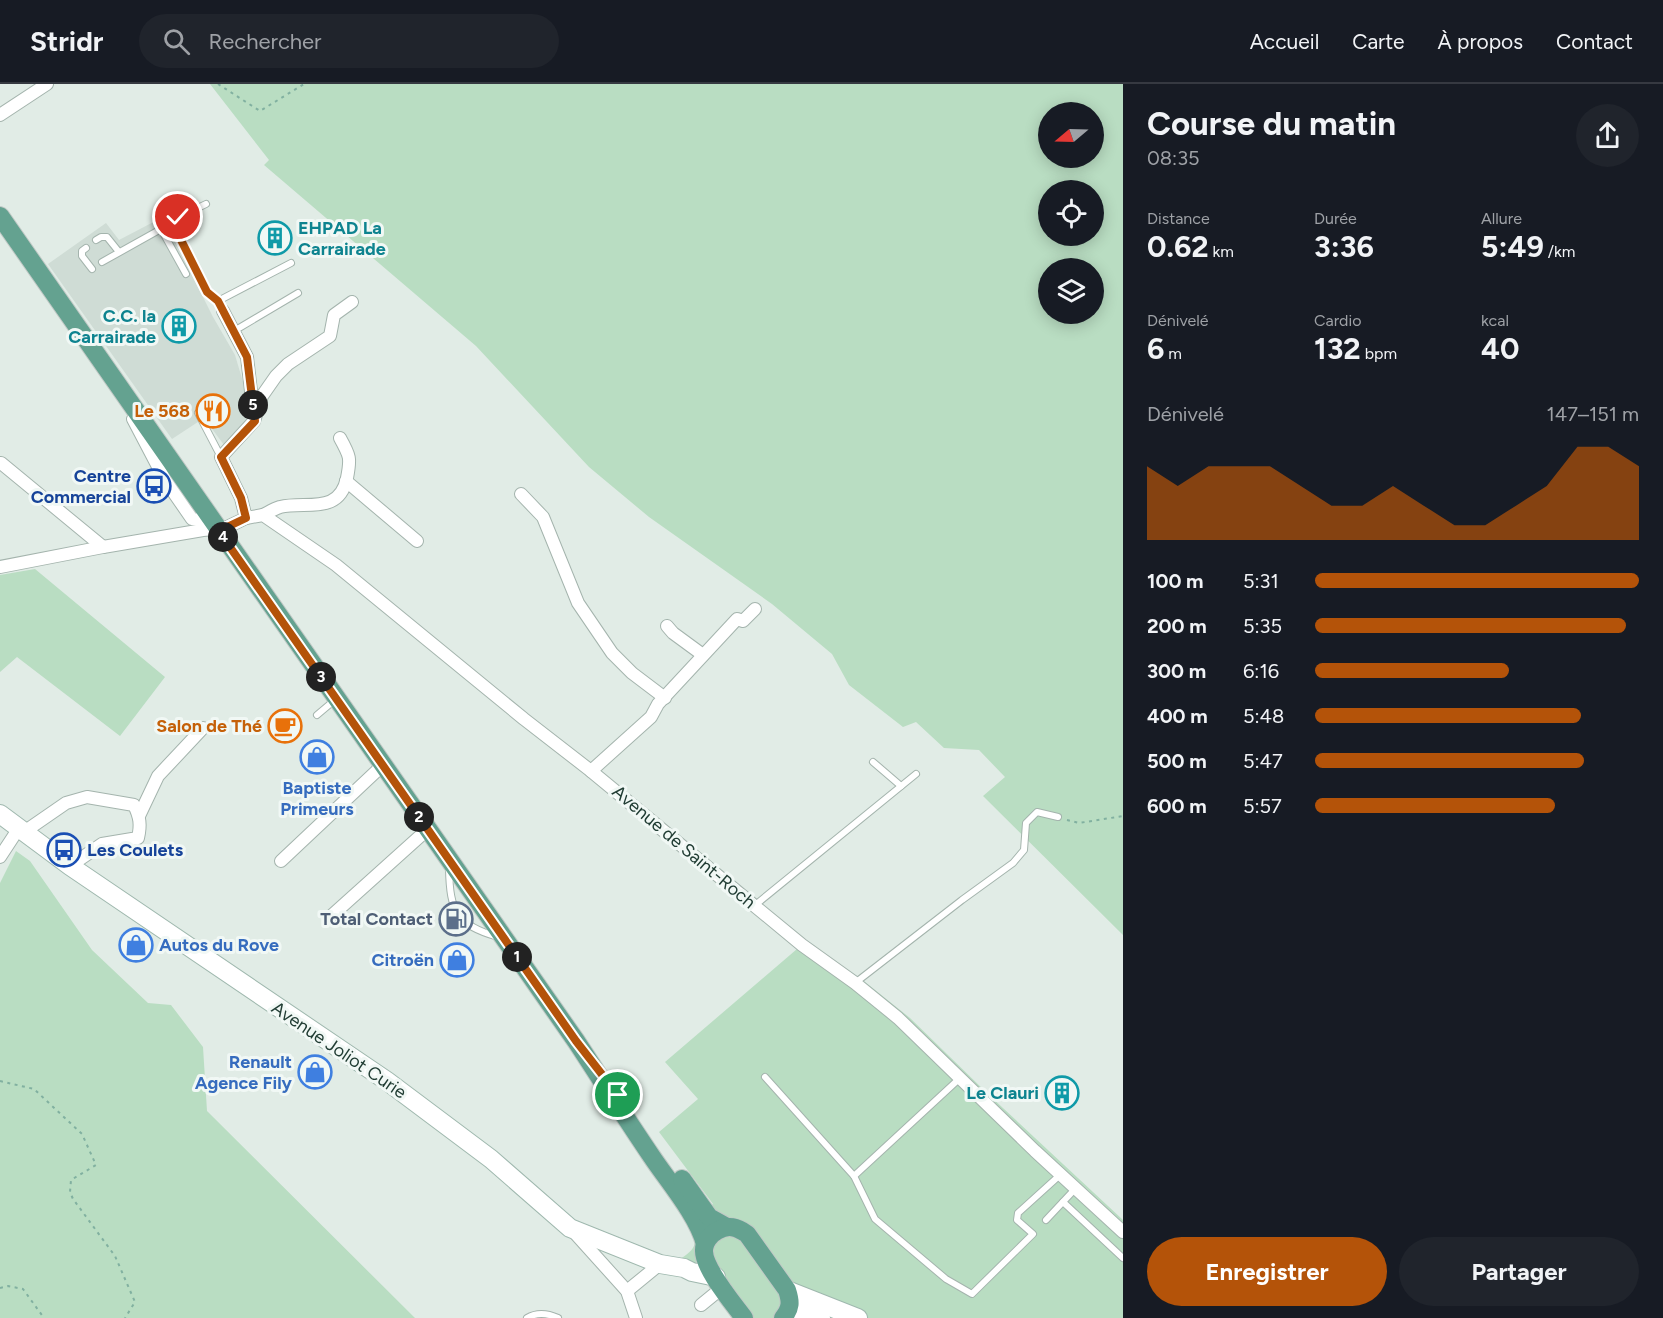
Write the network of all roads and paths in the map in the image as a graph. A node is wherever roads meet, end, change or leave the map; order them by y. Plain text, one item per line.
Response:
1 (47, 84) edge
2 (218, 84) edge
3 (304, 84) edge
4 (0, 115) edge
5 (206, 204) dead end
6 (0, 216) edge
7 (96, 240) dead end
8 (86, 248) dead end
9 (119, 252) junction
10 (102, 262) dead end
11 (291, 263) dead end
12 (92, 269) dead end
13 (186, 274) dead end
14 (298, 293) dead end
15 (352, 302) dead end
16 (221, 306) junction
17 (234, 331) junction
18 (198, 413) dead end
19 (255, 421) junction
20 (340, 438) dead end
21 (221, 457) junction
22 (1, 463) edge
23 (346, 481) junction
24 (521, 494) dead end
25 (263, 515) junction
26 (246, 518) junction
27 (215, 525) junction
28 (417, 541) dead end
29 (103, 547) junction
30 (0, 567) edge
31 (755, 609) dead end
32 (667, 626) dead end
33 (704, 656) junction
34 (665, 698) junction
35 (337, 699) junction
36 (317, 715) dead end
37 (203, 728) dead end
38 (873, 762) dead end
39 (383, 765) junction
40 (591, 771) junction
41 (916, 774) dead end
42 (901, 786) junction
43 (0, 814) edge
44 (139, 816) junction
45 (1123, 816) edge
46 (1058, 817) joint
47 (21, 830) junction
48 (428, 830) junction
49 (0, 857) edge
50 (449, 859) junction
51 (281, 861) dead end
52 (70, 866) junction
53 (754, 906) junction
54 (329, 918) dead end
55 (505, 939) junction
56 (855, 983) junction
57 (576, 1041) junction
58 (765, 1077) dead end
59 (959, 1078) junction
60 (0, 1081) edge
61 (1060, 1175) junction
62 (854, 1176) junction
63 (1076, 1189) junction
64 (1063, 1202) junction
65 (1046, 1220) dead end
66 (727, 1227) junction
67 (570, 1228) junction
68 (1123, 1232) edge
69 (704, 1247) junction
70 (1123, 1258) edge
71 (660, 1264) junction
72 (684, 1268) junction
73 (719, 1282) junction
74 (0, 1288) edge
75 (787, 1290) junction
76 (627, 1291) junction
77 (701, 1305) dead end
78 (786, 1314) edge
79 (44, 1318) edge
80 (125, 1318) edge
81 (527, 1318) edge
82 (558, 1318) edge
83 (636, 1318) edge
84 (744, 1318) edge
85 (821, 1318) edge
86 (858, 1318) edge

1 - 4 street
2 - 3 path
5 - 16 lane
6 - 27 main road
7 - 9 lane
8 - 12 lane
9 - 10 lane
9 - 13 lane
11 - 16 lane
14 - 17 lane
15 - 19 street
16 - 17 street
17 - 19 street
18 - 21 lane
19 - 21 street
20 - 23 street
21 - 26 street
22 - 29 street
23 - 25 street
23 - 28 street
24 - 34 street
25 - 26 street
25 - 40 street, Avenue de Saint-Roch
26 - 27 street
27 - 29 street
27 - 35 main road
29 - 30 street
31 - 33 street
32 - 33 street
33 - 34 street
34 - 40 street
35 - 36 lane
35 - 39 main road
37 - 44 street
38 - 42 lane
39 - 48 main road
39 - 51 street
40 - 53 street, Avenue de Saint-Roch
41 - 42 lane
42 - 53 lane
43 - 47 street, Avenue Joliot Curie
44 - 47 street
44 - 52 street
45 - 46 path
46 - 56 lane
47 - 49 street
47 - 52 street, Avenue Joliot Curie
48 - 50 main road
48 - 54 street
50 - 55 main road
50 - 55 lane
52 - 67 street, Avenue Joliot Curie
53 - 56 street, Avenue de Saint-Roch
55 - 57 main road
56 - 59 street, Avenue de Saint-Roch
57 - 66 main road
57 - 69 main road
58 - 62 lane
59 - 61 street, Avenue de Saint-Roch
59 - 62 lane
60 - 80 path
61 - 62 lane
61 - 63 street, Avenue de Saint-Roch
63 - 64 lane
63 - 68 street, Avenue de Saint-Roch
64 - 65 lane
64 - 70 lane
66 - 69 main road
66 - 75 main road
67 - 71 street, Avenue Joliot Curie
67 - 76 street
69 - 72 street
69 - 73 main road
71 - 72 street, Avenue Joliot Curie
71 - 76 street
72 - 73 street, Avenue Joliot Curie
73 - 77 street
73 - 84 main road
74 - 79 path
75 - 78 main road
75 - 86 street
76 - 83 street
78 - 85 street
81 - 82 lane

